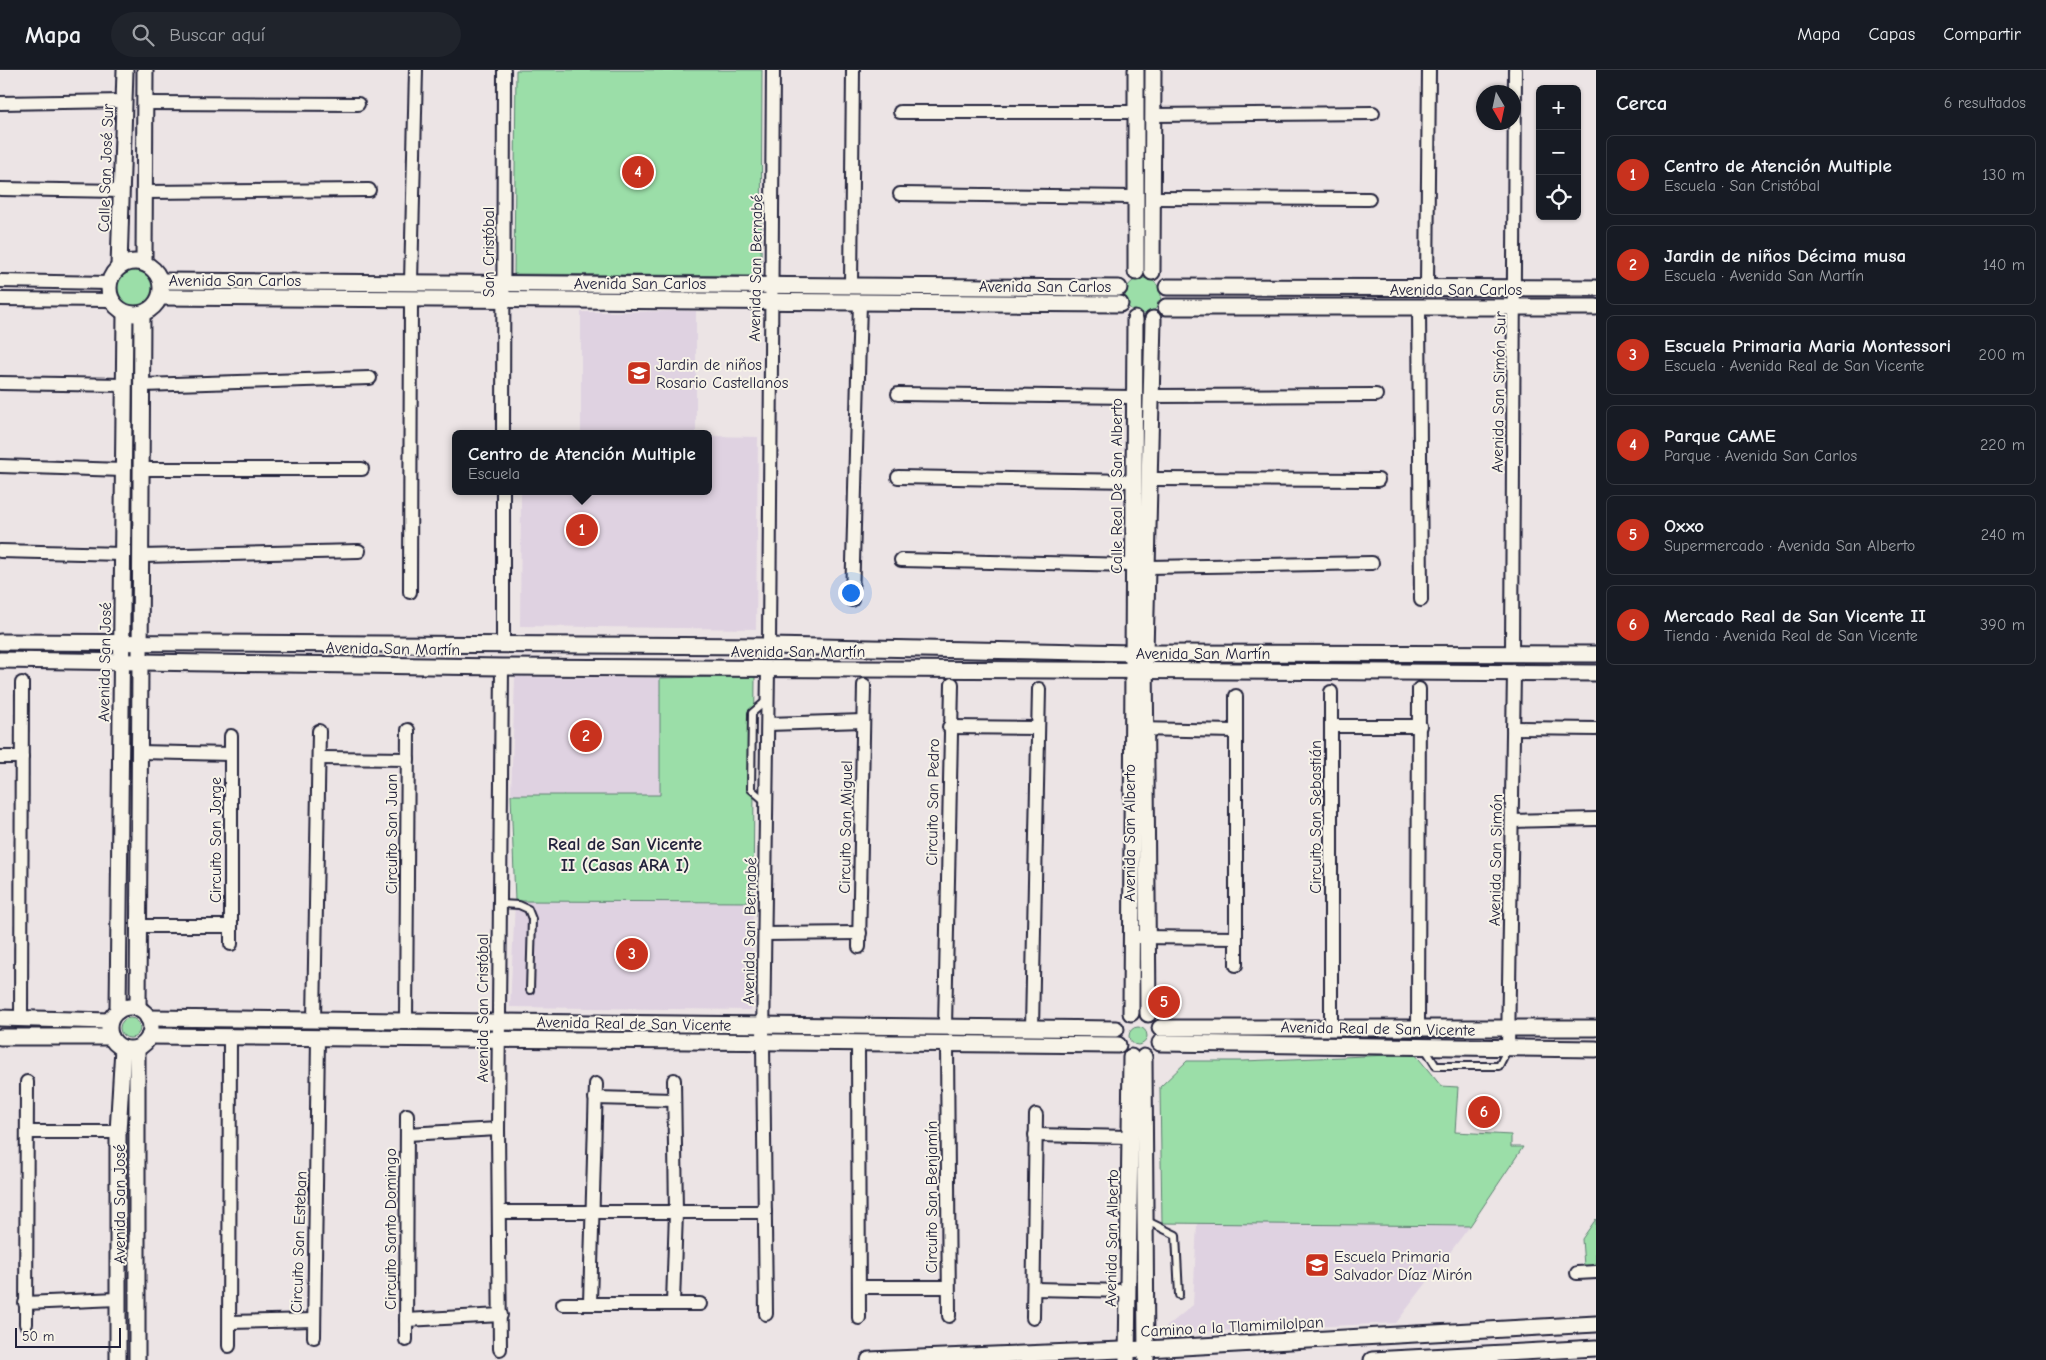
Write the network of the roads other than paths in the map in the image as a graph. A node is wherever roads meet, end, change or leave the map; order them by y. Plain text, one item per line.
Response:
1 (125, 70) edge
2 (145, 70) edge
3 (416, 70) edge
4 (504, 70) edge
5 (773, 70) edge
6 (853, 70) edge
7 (1136, 70) edge
8 (1153, 70) edge
9 (1429, 70) edge
10 (1515, 70) edge
11 (125, 101) junction
12 (0, 103) edge
13 (145, 103) junction
14 (358, 104) dead end
15 (900, 112) dead end
16 (1135, 112) junction
17 (1373, 113) dead end
18 (1153, 115) junction
19 (0, 189) edge
20 (369, 190) dead end
21 (122, 191) junction
22 (144, 192) junction
23 (900, 194) dead end
24 (1135, 197) junction
25 (1152, 198) junction
26 (1369, 199) dead end
27 (144, 263) junction
28 (119, 267) junction
29 (1136, 272) junction
30 (1152, 272) junction
31 (161, 280) junction
32 (0, 281) edge
33 (411, 282) junction
34 (109, 283) junction
35 (504, 283) junction
36 (771, 286) junction
37 (851, 286) junction
38 (1427, 286) junction
39 (1167, 287) junction
40 (1515, 287) junction
41 (1119, 288) junction
42 (1596, 288) edge
43 (160, 297) junction
44 (0, 299) edge
45 (411, 299) junction
46 (112, 300) junction
47 (504, 300) junction
48 (770, 301) junction
49 (860, 302) junction
50 (1120, 304) junction
51 (1419, 306) junction
52 (1166, 307) junction
53 (1515, 307) junction
54 (1596, 307) edge
55 (125, 313) junction
56 (142, 314) junction
57 (1135, 319) junction
58 (1153, 319) junction
59 (370, 378) dead end
60 (0, 383) edge
61 (124, 384) junction
62 (142, 385) junction
63 (898, 394) dead end
64 (1150, 396) junction
65 (1376, 396) dead end
66 (1134, 397) junction
67 (504, 430) edge
68 (0, 466) edge
69 (141, 469) junction
70 (362, 469) dead end
71 (123, 470) junction
72 (898, 477) dead end
73 (1143, 480) junction
74 (1378, 480) dead end
75 (503, 495) edge
76 (0, 551) edge
77 (359, 551) dead end
78 (122, 554) junction
79 (141, 556) junction
80 (901, 560) dead end
81 (1372, 563) dead end
82 (1140, 566) junction
83 (410, 592) dead end
84 (852, 600) dead end
85 (1421, 600) dead end
86 (0, 642) edge
87 (122, 643) junction
88 (140, 643) junction
89 (503, 645) junction
90 (769, 646) junction
91 (1140, 652) junction
92 (1512, 654) junction
93 (1596, 654) edge
94 (0, 660) edge
95 (121, 661) junction
96 (140, 661) junction
97 (502, 667) junction
98 (768, 668) junction
99 (1139, 670) junction
100 (1514, 673) junction
101 (1596, 673) edge
102 (22, 683) dead end
103 (952, 684) dead end
104 (864, 685) dead end
105 (1039, 689) dead end
106 (1419, 689) dead end
107 (1331, 692) dead end
108 (1236, 696) dead end
109 (768, 699) junction
110 (863, 721) junction
111 (768, 724) junction
112 (1332, 726) junction
113 (1420, 726) junction
114 (949, 727) junction
115 (1038, 728) junction
116 (1139, 728) junction
117 (1513, 728) junction
118 (1596, 729) edge
119 (408, 730) dead end
120 (319, 731) dead end
121 (1235, 731) junction
122 (231, 736) dead end
123 (139, 752) junction
124 (231, 754) junction
125 (0, 757) edge
126 (22, 757) junction
127 (319, 758) junction
128 (408, 759) junction
129 (766, 803) junction
130 (1596, 819) edge
131 (1512, 821) junction
132 (499, 904) junction
133 (138, 926) junction
134 (231, 926) junction
135 (860, 933) junction
136 (765, 934) junction
137 (1131, 937) junction
138 (1146, 937) junction
139 (1236, 938) junction
140 (231, 944) dead end
141 (859, 946) dead end
142 (1236, 965) dead end
143 (530, 990) dead end
144 (143, 1013) junction
145 (1131, 1013) junction
146 (1148, 1014) junction
147 (114, 1016) junction
148 (0, 1018) edge
149 (21, 1019) junction
150 (314, 1020) junction
151 (406, 1021) junction
152 (499, 1023) junction
153 (764, 1025) junction
154 (945, 1027) junction
155 (1032, 1028) junction
156 (1160, 1028) junction
157 (1331, 1028) junction
158 (1418, 1028) junction
159 (1508, 1028) junction
160 (1596, 1028) edge
161 (1116, 1029) junction
162 (149, 1036) junction
163 (0, 1037) edge
164 (111, 1037) junction
165 (230, 1037) junction
166 (318, 1037) junction
167 (499, 1039) junction
168 (763, 1042) junction
169 (858, 1043) junction
170 (1160, 1043) junction
171 (946, 1044) junction
172 (1118, 1045) junction
173 (130, 1048) junction
174 (1508, 1048) junction
175 (1596, 1049) edge
176 (1138, 1057) junction
177 (674, 1080) dead end
178 (27, 1082) dead end
179 (596, 1084) dead end
180 (595, 1098) junction
181 (674, 1100) junction
182 (1036, 1115) dead end
183 (406, 1116) dead end
184 (498, 1129) junction
185 (27, 1132) junction
186 (118, 1132) junction
187 (407, 1134) junction
188 (1036, 1135) junction
189 (1130, 1137) junction
190 (500, 1212) junction
191 (592, 1212) junction
192 (676, 1212) junction
193 (765, 1212) junction
194 (1145, 1220) junction
195 (1596, 1272) edge
196 (1578, 1273) dead end
197 (859, 1287) junction
198 (948, 1287) junction
199 (1034, 1289) junction
200 (1128, 1291) junction
201 (1179, 1295) dead end
202 (117, 1299) junction
203 (26, 1303) junction
204 (590, 1303) junction
205 (674, 1303) junction
206 (563, 1304) dead end
207 (700, 1304) dead end
208 (501, 1314) junction
209 (766, 1314) dead end
210 (949, 1316) dead end
211 (859, 1318) dead end
212 (1033, 1318) dead end
213 (314, 1320) junction
214 (406, 1320) junction
215 (230, 1322) junction
216 (26, 1324) dead end
217 (1596, 1324) edge
218 (314, 1338) dead end
219 (406, 1340) dead end
220 (229, 1346) dead end
221 (1596, 1348) edge
222 (500, 1349) dead end
223 (1146, 1354) edge
224 (1127, 1355) edge
225 (1537, 1355) edge
226 (118, 1360) edge
227 (137, 1360) edge
228 (869, 1360) edge
229 (1372, 1360) edge

1 - 11 street, Calle San José Sur
2 - 13 street
3 - 33 street
4 - 35 street, San Cristóbal
5 - 36 street, Avenida San Bernabé
6 - 37 street
7 - 16 street
8 - 18 street
9 - 38 street
10 - 40 street, Avenida San Simón Sur
11 - 12 street
11 - 21 street, Calle San José Sur
13 - 14 street
13 - 22 street
15 - 16 street
16 - 24 street
17 - 18 street
18 - 25 street
19 - 21 street
20 - 22 street
21 - 28 street, Calle San José Sur
22 - 27 street
23 - 24 street
24 - 29 street
25 - 26 street
25 - 30 street
27 - 28 street
27 - 31 street
28 - 34 street
29 - 30 street
29 - 41 street
30 - 39 street
31 - 33 street, Avenida San Carlos
31 - 43 street
32 - 34 street
33 - 35 street, Avenida San Carlos
34 - 46 street
35 - 36 street, Avenida San Carlos
35 - 47 street, San Cristóbal
36 - 37 street, Avenida San Carlos
36 - 48 street, Avenida San Bernabé
37 - 41 street, Avenida San Carlos
38 - 39 street, Avenida San Carlos
38 - 40 street, Avenida San Carlos
39 - 52 street
40 - 42 street, Avenida San Carlos
40 - 53 street, Avenida San Simón Sur
41 - 50 street
43 - 45 street, Avenida San Carlos
43 - 56 street
44 - 46 street
45 - 47 street, Avenida San Carlos
45 - 83 street
46 - 55 street
47 - 48 street, Avenida San Carlos
47 - 67 street, San Cristóbal
48 - 49 street, Avenida San Carlos
48 - 90 street, Avenida San Bernabé
49 - 50 street, Avenida San Carlos
49 - 84 street
50 - 57 street
51 - 52 street, Avenida San Carlos
51 - 53 street, Avenida San Carlos
51 - 85 street
52 - 58 street
53 - 54 street, Avenida San Carlos
53 - 92 street, Avenida San Simón Sur
55 - 56 street
55 - 61 street, Avenida San José
56 - 62 street
57 - 58 street
57 - 66 street, Calle Real De San Alberto
58 - 64 street, Calle Real De San Alberto
59 - 62 street
60 - 61 street
61 - 71 street, Avenida San José
62 - 69 street
63 - 66 street
64 - 65 street
64 - 73 street, Calle Real De San Alberto
66 - 73 street, Calle Real De San Alberto
68 - 71 street
69 - 70 street
69 - 79 street
71 - 78 street, Avenida San José
72 - 73 street
73 - 74 street
73 - 82 street, Calle Real De San Alberto
75 - 89 street
76 - 78 street
77 - 79 street
78 - 87 street, Avenida San José
79 - 88 street
80 - 82 street
81 - 82 street
82 - 91 street, Calle Real De San Alberto
86 - 87 street, Avenida San Martín
87 - 88 street, Avenida San Martín
87 - 95 street, Avenida San José
88 - 89 street, Avenida San Martín
88 - 96 street
89 - 90 street, Avenida San Martín
90 - 91 street, Avenida San Martín
91 - 92 street, Avenida San Martín
91 - 99 street, Avenida San Alberto
92 - 93 street, Avenida San Martín
94 - 95 street, Avenida San Martín
95 - 96 street, Avenida San Martín
95 - 147 street, Avenida San José
96 - 97 street, Avenida San Martín
96 - 123 street
97 - 98 street, Avenida San Martín
97 - 132 street, Avenida San Cristóbal
98 - 99 street, Avenida San Martín
98 - 109 street, Avenida San Bernabé
99 - 100 street, Avenida San Martín
99 - 116 street, Avenida San Alberto
100 - 101 street, Avenida San Martín
100 - 117 street, Avenida San Simón
102 - 126 street
103 - 114 street
104 - 110 street, Circuito San Miguel
105 - 115 street
106 - 113 street
107 - 112 street
108 - 121 street
109 - 111 street, Avenida San Bernabé
109 - 129 lane
110 - 111 street
110 - 135 street, Circuito San Miguel
111 - 129 street, Avenida San Bernabé
112 - 113 street, Circuito San Sebastián
112 - 157 street, Circuito San Sebastián
113 - 158 street
114 - 115 street, Circuito San Pedro
114 - 154 street, Circuito San Pedro
115 - 155 street
116 - 121 street
116 - 137 street, Avenida San Alberto
116 - 138 street, Avenida San Alberto
117 - 118 street
117 - 131 street, Avenida San Simón
119 - 128 street
120 - 127 street
121 - 139 street
122 - 124 street
123 - 124 street, Circuito San Jorge
123 - 133 street
124 - 134 street, Circuito San Jorge
125 - 126 street
126 - 149 street
127 - 128 street, Circuito San Juan
127 - 150 street
128 - 151 street, Circuito San Juan
129 - 136 street, Avenida San Bernabé
130 - 131 street
131 - 159 street, Avenida San Simón
132 - 143 lane
132 - 152 street, Avenida San Cristóbal
133 - 134 street, Circuito San Jorge
133 - 144 street
134 - 140 street
135 - 136 street
135 - 141 street, Circuito San Miguel
136 - 153 street, Avenida San Bernabé
137 - 138 street
137 - 145 street, Avenida San Alberto
138 - 139 street
138 - 146 street, Avenida San Alberto
139 - 142 street
144 - 147 street
144 - 150 street, Avenida Real de San Vicente
144 - 162 street
145 - 146 street
145 - 161 street
146 - 156 street
147 - 149 street
147 - 164 street
148 - 149 street
150 - 151 street, Avenida Real de San Vicente
151 - 152 street, Avenida Real de San Vicente
152 - 153 street, Avenida Real de San Vicente
152 - 167 street, Avenida San Cristóbal
153 - 154 street, Avenida Real de San Vicente
153 - 168 street, Avenida San Bernabé
154 - 155 street, Avenida Real de San Vicente
155 - 161 street, Avenida Real de San Vicente
156 - 157 street, Avenida Real de San Vicente
156 - 170 street
157 - 158 street, Avenida Real de San Vicente
158 - 159 street, Avenida Real de San Vicente
159 - 160 street, Avenida Real de San Vicente
159 - 174 street, Avenida San Simón
161 - 172 street
162 - 165 street, Avenida Real de San Vicente
162 - 173 street
163 - 164 street
164 - 173 street
165 - 166 street, Avenida Real de San Vicente
165 - 215 street
166 - 167 street, Avenida Real de San Vicente
166 - 213 street, Circuito San Esteban
167 - 168 street, Avenida Real de San Vicente
167 - 184 street, Avenida San Cristóbal
168 - 169 street, Avenida Real de San Vicente
168 - 193 street, Avenida San Bernabé
169 - 171 street, Avenida Real de San Vicente
169 - 197 street
170 - 174 street, Avenida Real de San Vicente
170 - 176 street
171 - 172 street, Avenida Real de San Vicente
171 - 198 street, Circuito San Benjamín
172 - 176 street
173 - 186 street, Avenida San José
173 - 227 street, Avenida San José
174 - 175 street, Avenida Real de San Vicente
176 - 189 street, Avenida San Alberto
176 - 194 street, Avenida San Alberto
177 - 181 street
178 - 185 street
179 - 180 street
180 - 181 street
180 - 191 street
181 - 192 street
182 - 188 street
183 - 187 street
184 - 187 street, Circuito Santo Domingo
184 - 190 street, Avenida San Cristóbal
185 - 186 street
185 - 203 street
186 - 202 street, Avenida San José
187 - 214 street, Circuito Santo Domingo
188 - 189 street
188 - 199 street
189 - 200 street, Avenida San Alberto
190 - 191 street
190 - 208 street, Avenida San Cristóbal
191 - 192 street
191 - 204 street
192 - 193 street
192 - 205 street
193 - 209 street, Avenida San Bernabé
194 - 201 lane
194 - 223 street, Avenida San Alberto
195 - 196 street
197 - 198 street, Circuito San Benjamín
197 - 211 street
198 - 210 street
199 - 200 street
199 - 212 street
200 - 224 street, Avenida San Alberto
202 - 203 street
202 - 226 street, Avenida San José
203 - 216 street
204 - 205 street
204 - 206 street
205 - 207 street
208 - 214 street, Circuito Santo Domingo
208 - 222 street, Avenida San Cristóbal
213 - 215 street, Circuito San Esteban
213 - 218 street
214 - 219 street
215 - 220 street
217 - 223 street, Camino a la Tlamimilolpan
221 - 225 street
223 - 224 street, Camino a la Tlamimilolpan
224 - 228 street, Camino a la Tlamimilolpan
225 - 229 street

